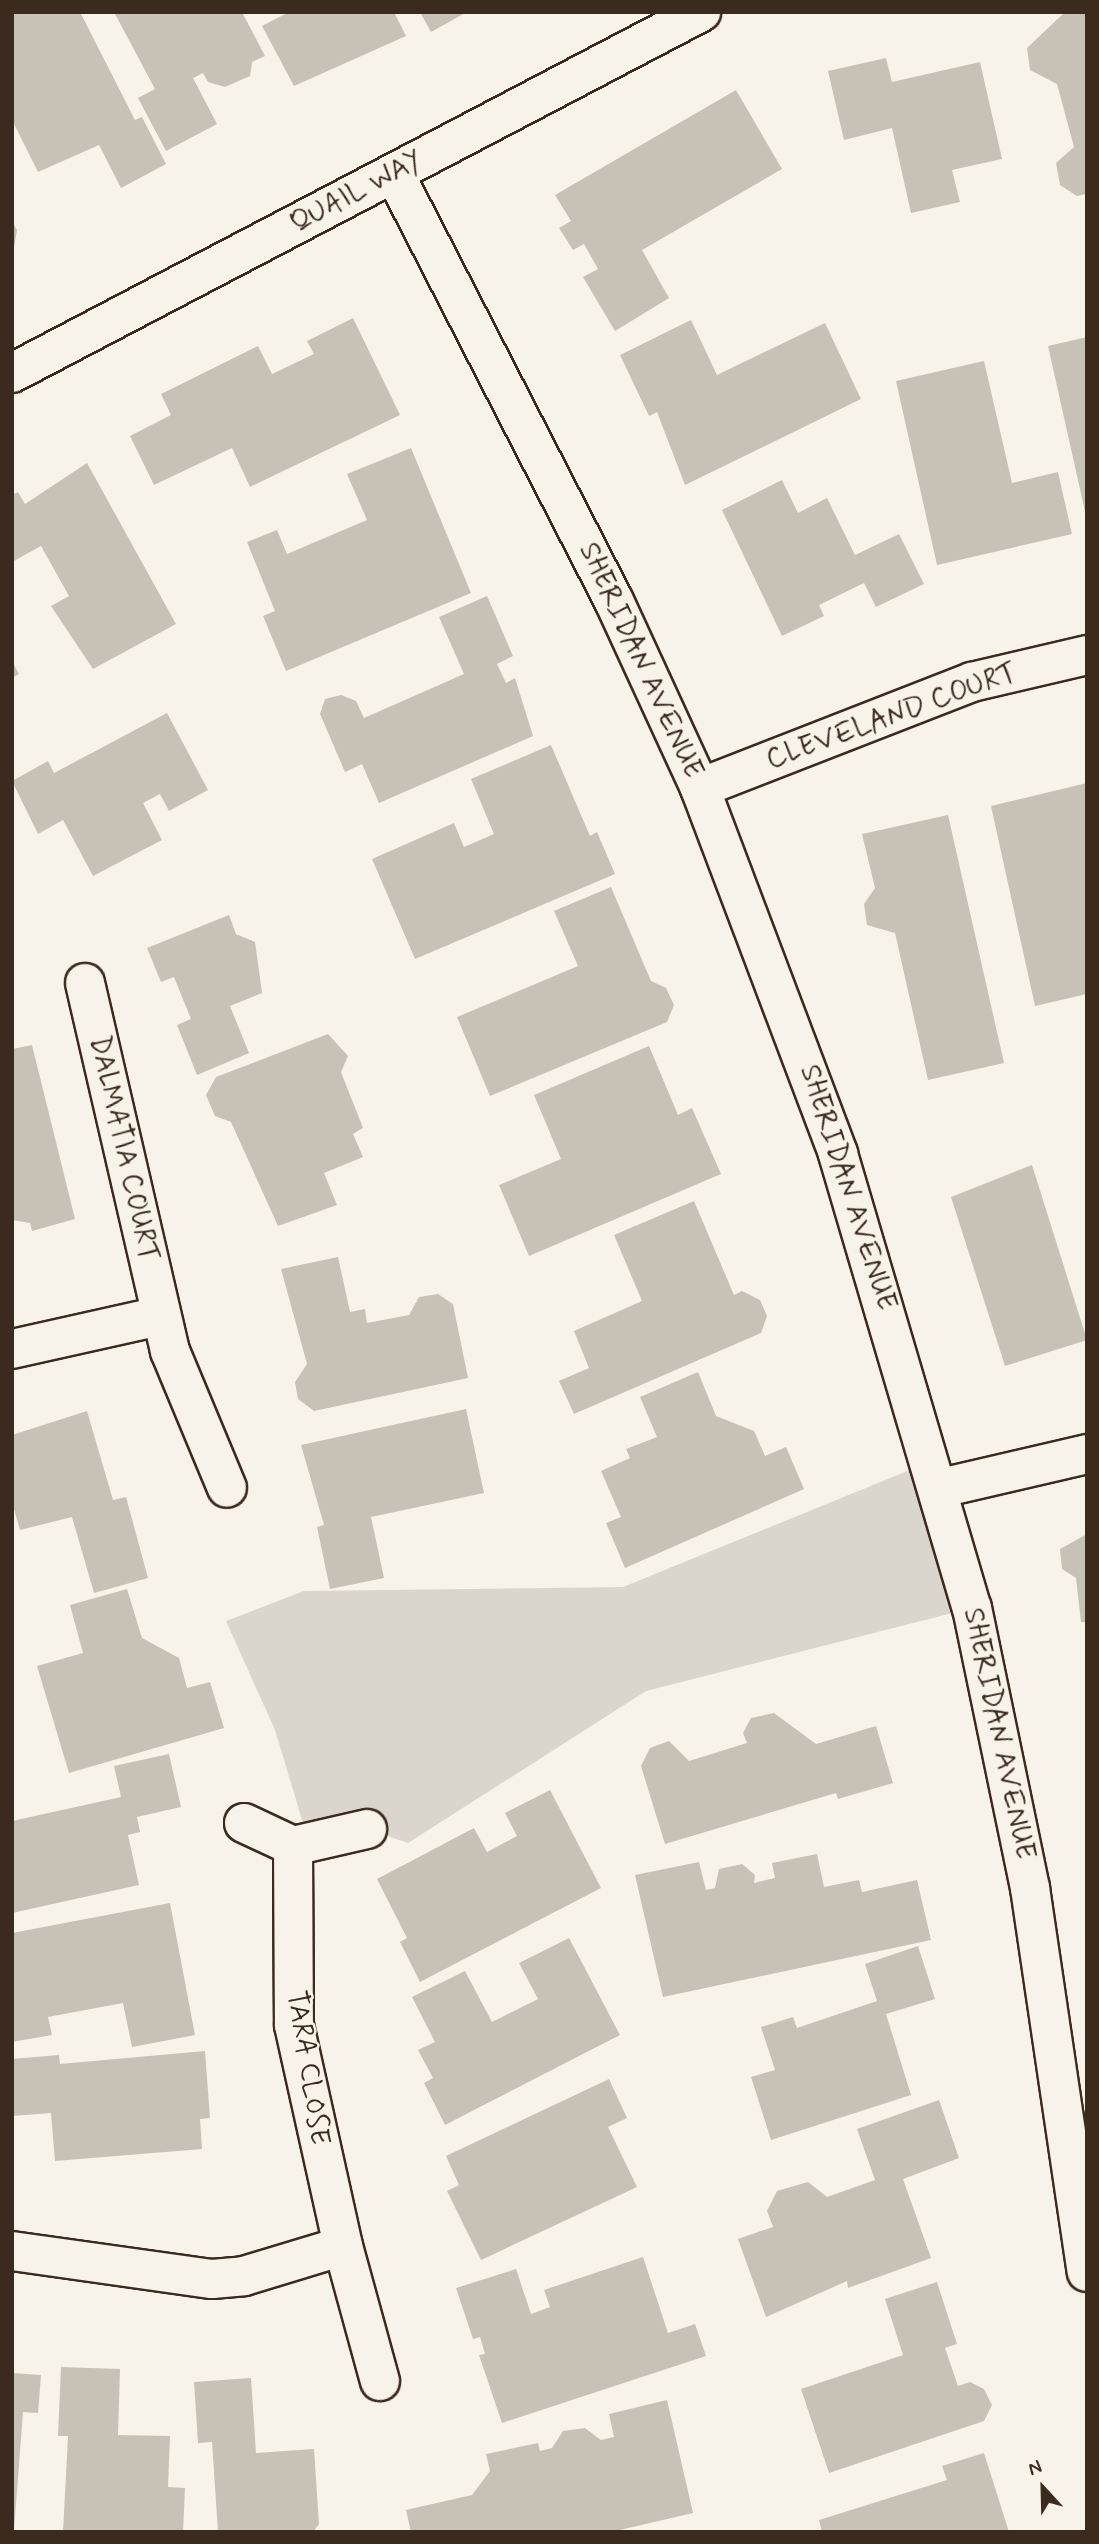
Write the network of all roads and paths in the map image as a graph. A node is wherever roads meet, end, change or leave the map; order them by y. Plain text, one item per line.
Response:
1 (701, 12) edge
2 (394, 173) junction
3 (12, 373) edge
4 (1087, 655) edge
5 (700, 788) junction
6 (85, 983) dead end
7 (160, 1315) junction
8 (12, 1349) edge
9 (1087, 1454) edge
10 (227, 1488) dead end
11 (941, 1488) junction
12 (244, 1824) dead end
13 (367, 1829) dead end
14 (293, 1846) junction
15 (343, 2246) junction
16 (12, 2251) edge
17 (1086, 2261) edge
18 (380, 2381) dead end

1 - 2 street, QUAIL WAY
2 - 3 street, QUAIL WAY
2 - 5 street, SHERIDAN AVENUE
4 - 5 street, CLEVELAND COURT
5 - 11 street, SHERIDAN AVENUE
6 - 7 street, DALMATIA COURT
7 - 8 street
7 - 10 street, DALMATIA COURT
9 - 11 street
11 - 17 street, SHERIDAN AVENUE
12 - 14 street
13 - 14 street
14 - 15 street, TARA CLOSE
15 - 16 street
15 - 18 street, TARA CLOSE

